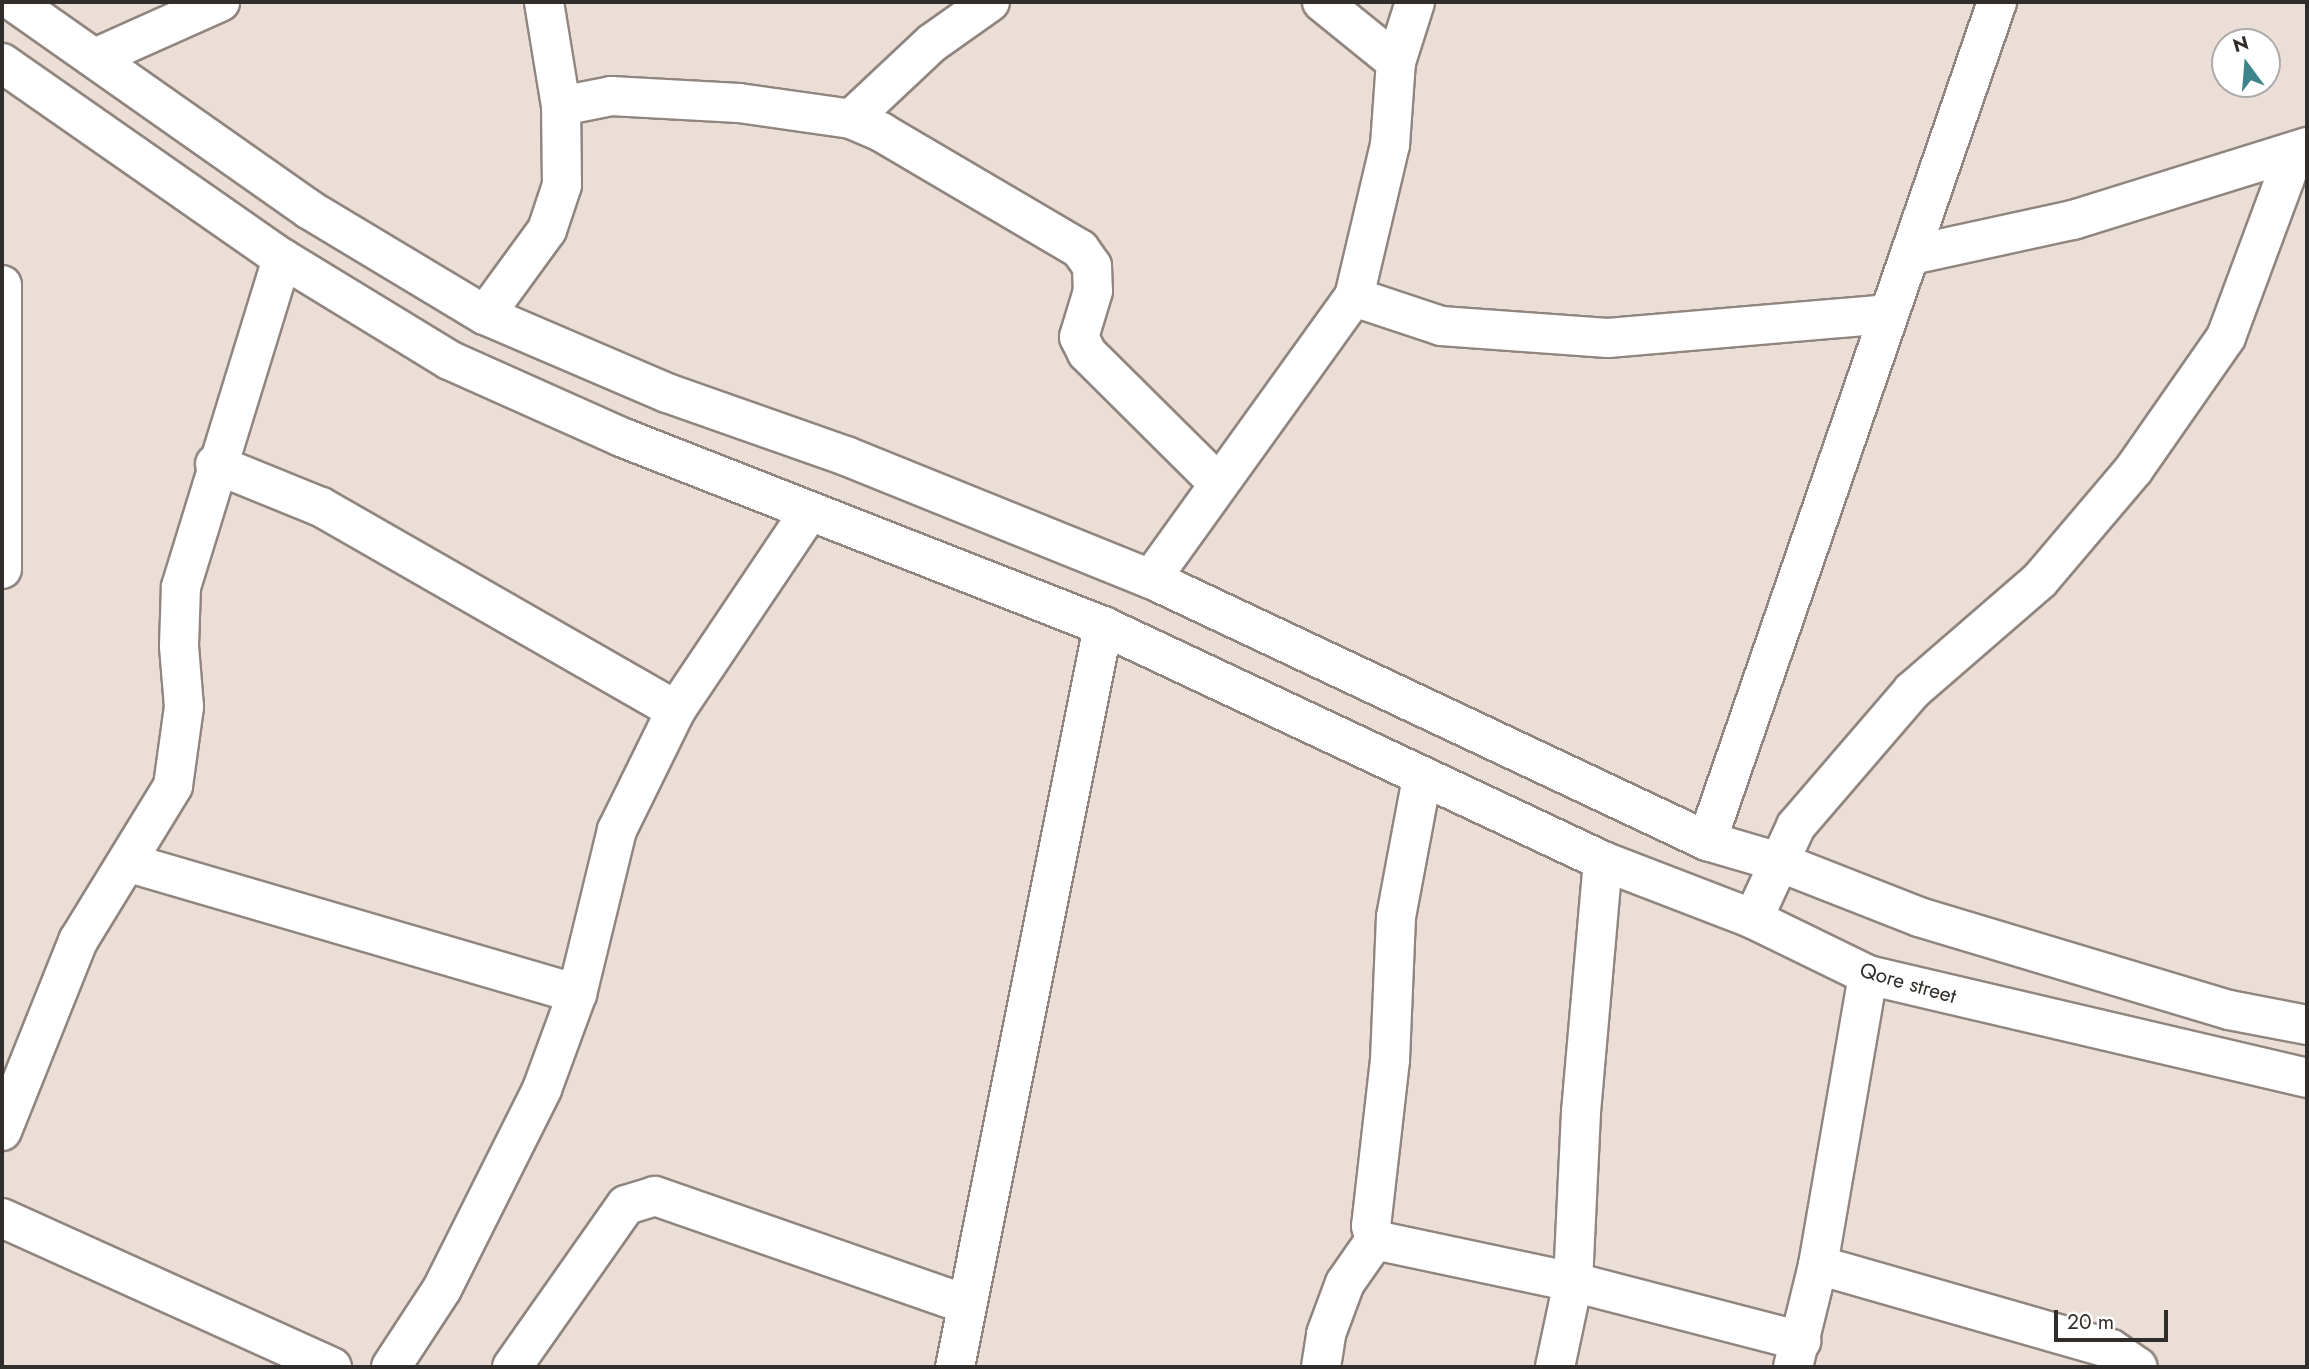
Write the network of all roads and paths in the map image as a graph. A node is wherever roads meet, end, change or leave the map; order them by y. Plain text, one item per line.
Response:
1 (14, 2) edge
2 (220, 2) edge
3 (544, 2) edge
4 (990, 2) edge
5 (1322, 2) edge
6 (1415, 2) edge
7 (1966, 2) edge
8 (1997, 2) edge
9 (1982, 39) junction
10 (97, 57) junction
11 (1396, 62) junction
12 (2, 63) edge
13 (561, 106) junction
14 (851, 119) junction
15 (2303, 152) edge
16 (1912, 255) junction
17 (282, 258) junction
18 (2, 285) edge
19 (1354, 297) junction
20 (1887, 314) junction
21 (485, 315) junction
22 (215, 464) junction
23 (1217, 483) junction
24 (809, 512) junction
25 (2, 569) edge
26 (1151, 579) junction
27 (1103, 626) junction
28 (676, 710) junction
29 (1552, 770) junction
30 (1422, 778) junction
31 (1529, 827) junction
32 (1707, 841) junction
33 (1603, 861) junction
34 (1779, 862) junction
35 (130, 863) junction
36 (1753, 919) junction
37 (1868, 975) junction
38 (577, 994) junction
39 (2307, 1025) edge
40 (2307, 1078) edge
41 (2, 1131) edge
42 (2, 1218) edge
43 (1375, 1240) junction
44 (1818, 1265) junction
45 (1573, 1282) junction
46 (966, 1304) junction
47 (1797, 1354) edge
48 (2119, 1361) edge
49 (316, 1364) edge
50 (391, 1367) edge
51 (512, 1367) edge
52 (955, 1367) edge
53 (1321, 1367) edge
54 (1555, 1367) edge

1 - 10 street
2 - 10 street
3 - 13 street
4 - 14 street
5 - 11 street
6 - 11 street
7 - 9 street
8 - 9 street
9 - 16 street
10 - 21 street
11 - 19 street
12 - 17 street, Qore street
13 - 14 street
13 - 21 street
14 - 23 street
15 - 16 street
15 - 34 street
16 - 20 street
17 - 22 street
17 - 24 street, Qore street
18 - 25 street
19 - 20 street
19 - 23 street
20 - 32 street
21 - 26 street
22 - 28 street
22 - 35 street
23 - 26 street
24 - 27 street, Qore street
24 - 28 street
26 - 29 street
27 - 30 street, Qore street
27 - 46 street
28 - 38 street
29 - 31 street
29 - 32 street
30 - 31 street, Qore street
30 - 43 street
31 - 33 street, Qore street
32 - 34 street
33 - 36 street, Qore street
33 - 45 street
34 - 36 street
34 - 39 street
35 - 38 street
35 - 41 street
36 - 37 street, Qore street
37 - 40 street, Qore street
37 - 44 street
38 - 50 street
42 - 49 street
43 - 45 street
43 - 53 street
44 - 47 street
44 - 48 street
45 - 47 street
45 - 54 street
46 - 51 street
46 - 52 street

